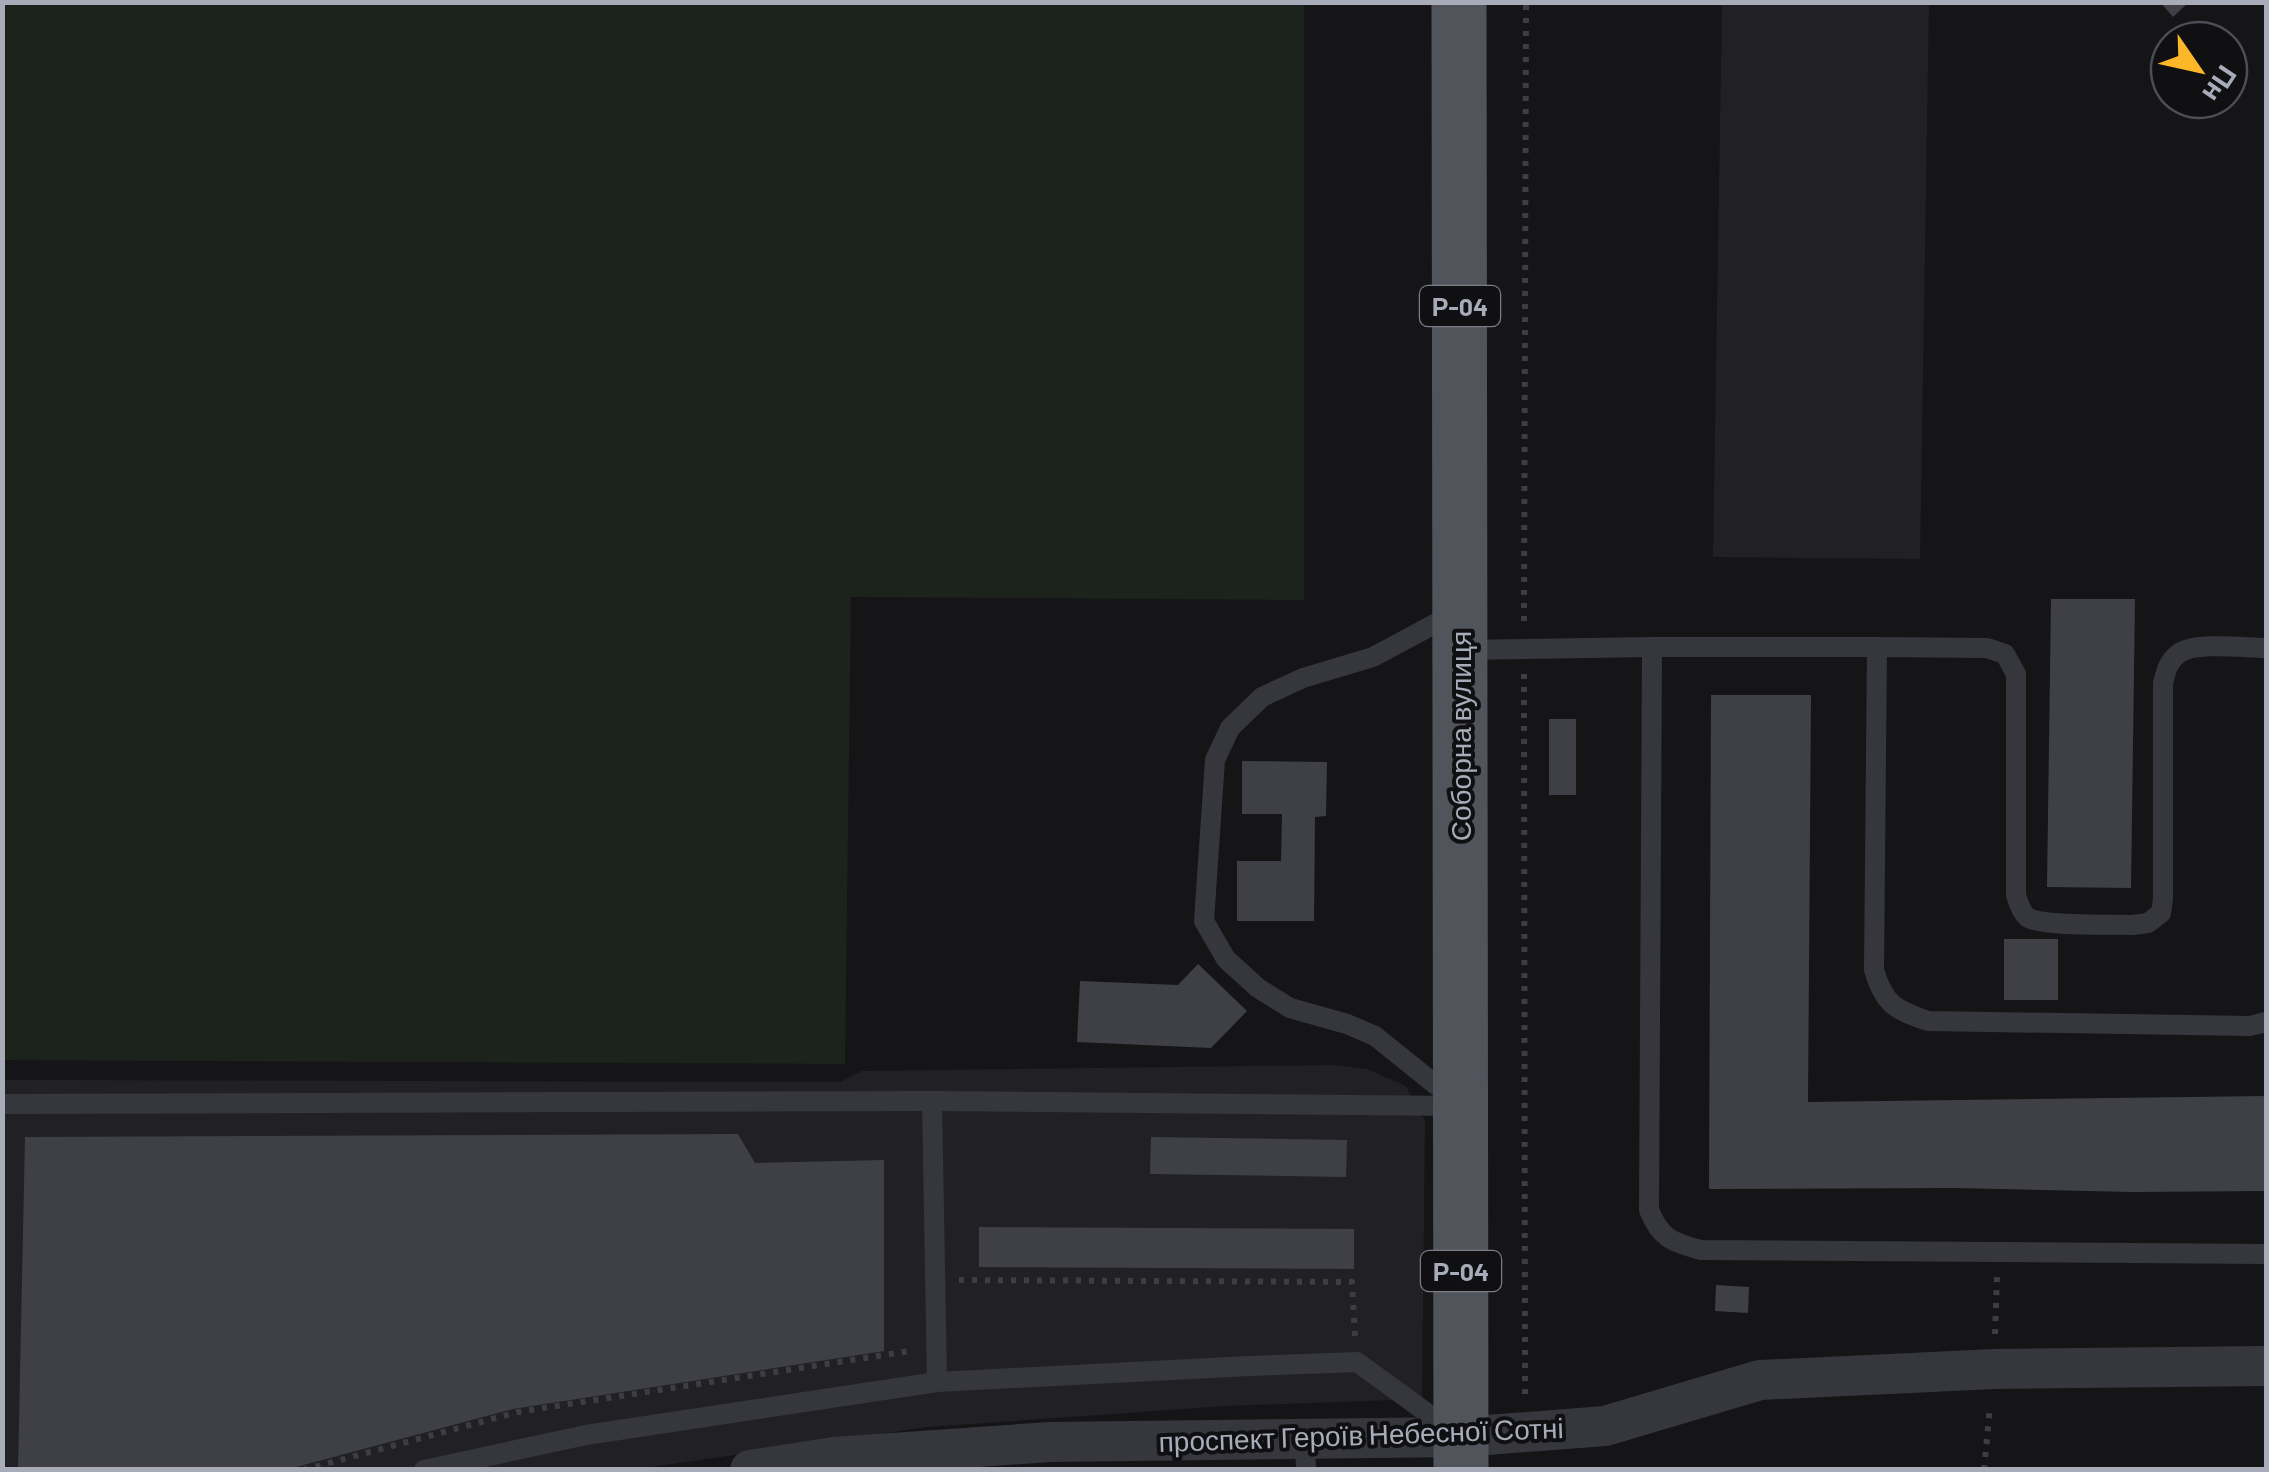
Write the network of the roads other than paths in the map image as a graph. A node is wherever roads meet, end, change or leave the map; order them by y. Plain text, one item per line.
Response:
1 (1459, 2) edge
2 (1460, 630) junction
3 (1652, 646) junction
4 (1877, 647) junction
5 (2266, 648) edge
6 (2266, 1022) edge
7 (932, 1102) junction
8 (2, 1104) edge
9 (1461, 1106) junction
10 (2266, 1254) edge
11 (2266, 1366) edge
12 (937, 1382) junction
13 (1461, 1453) edge
14 (1306, 1454) edge
15 (424, 1470) edge
16 (750, 1470) edge

1 - 2 main road, Соборна вулиця / Р-04
2 - 3 lane
2 - 9 main road, Соборна вулиця / Р-04
2 - 9 lane
3 - 4 lane
3 - 10 lane
4 - 5 lane
4 - 6 lane
7 - 8 lane
7 - 9 lane
7 - 12 lane
9 - 13 main road, Соборна вулиця / Р-04
11 - 13 street, проспект Героїв Небесної Сотні
12 - 13 lane
12 - 15 lane
13 - 14 street, проспект Героїв Небесної Сотні
14 - 16 street, проспект Героїв Небесної Сотні

